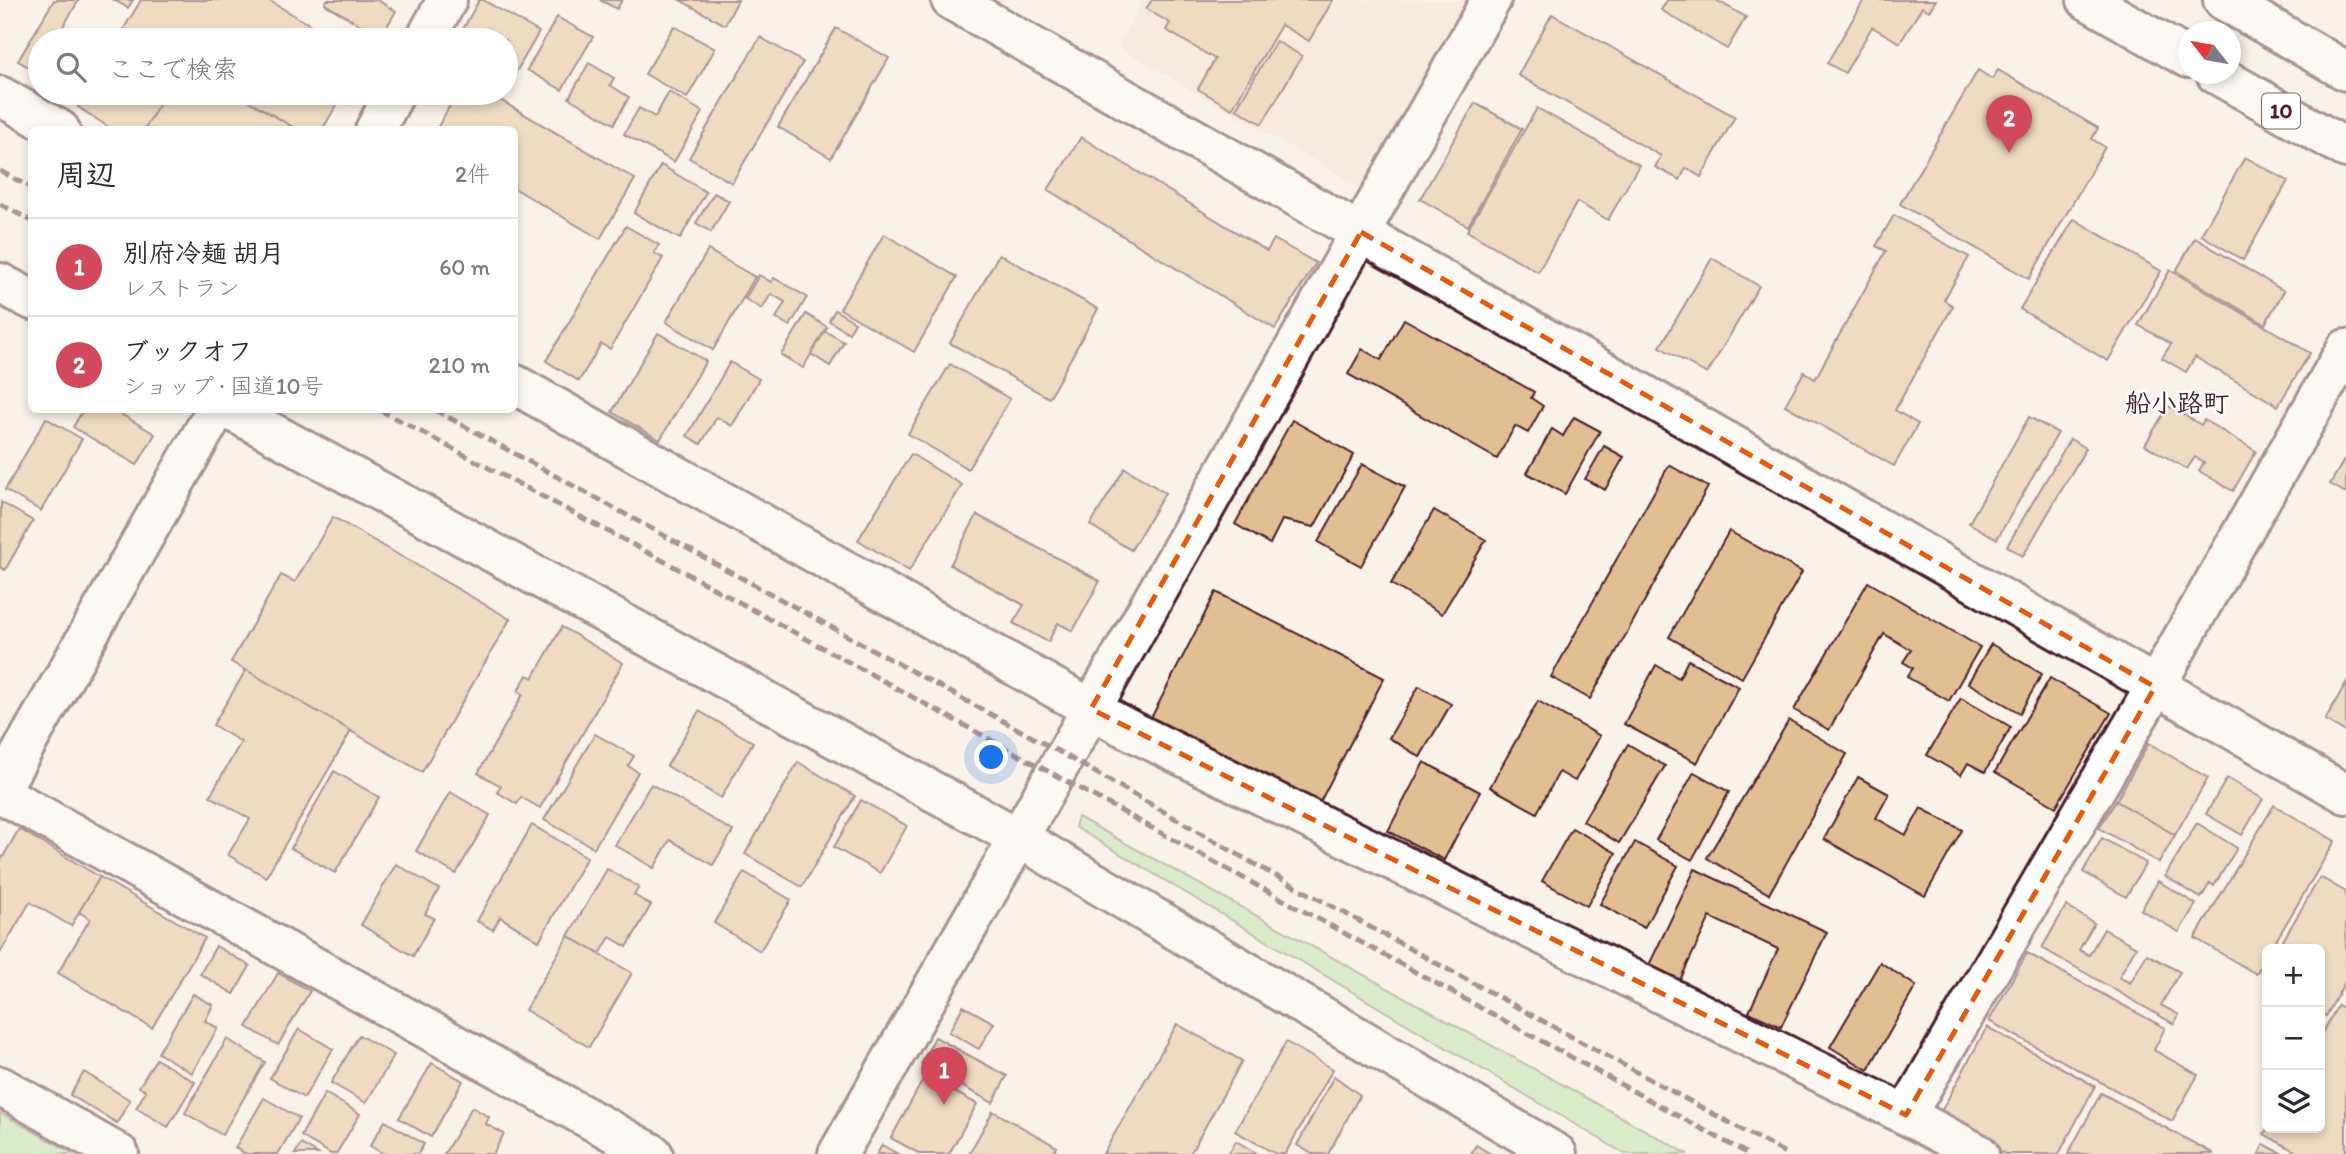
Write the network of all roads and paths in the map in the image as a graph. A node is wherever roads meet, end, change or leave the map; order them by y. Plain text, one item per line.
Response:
1 (447, 0) edge
2 (951, 0) edge
3 (1491, 0) edge
4 (2087, 0) edge
5 (2223, 0) edge
6 (432, 28) edge
7 (2178, 52) edge
8 (2346, 71) edge
9 (2234, 84) edge
10 (0, 96) edge
11 (389, 105) edge
12 (54, 126) edge
13 (377, 126) edge
14 (2346, 148) edge
15 (1361, 232) junction
16 (0, 282) edge
17 (28, 298) edge
18 (2346, 349) edge
19 (518, 386) edge
20 (214, 413) edge
21 (236, 413) edge
22 (2155, 687) junction
23 (1091, 709) junction
24 (0, 792) edge
25 (2346, 794) edge
26 (1019, 838) junction
27 (0, 1086) edge
28 (1906, 1115) junction
29 (119, 1154) edge
30 (653, 1154) edge
31 (838, 1154) edge
32 (1557, 1154) edge
33 (1979, 1154) edge

1 - 6 main road
2 - 15 main road
3 - 15 main road
4 - 7 main road
5 - 8 main road
9 - 14 main road, 10
10 - 12 main road
11 - 13 main road
15 - 22 main road
15 - 23 main road
16 - 17 main road
18 - 22 main road
19 - 23 main road
20 - 24 main road
21 - 26 main road
22 - 25 main road
22 - 28 main road
23 - 26 main road
23 - 28 main road
24 - 30 main road
26 - 31 main road
26 - 32 main road
27 - 29 main road
28 - 33 main road

